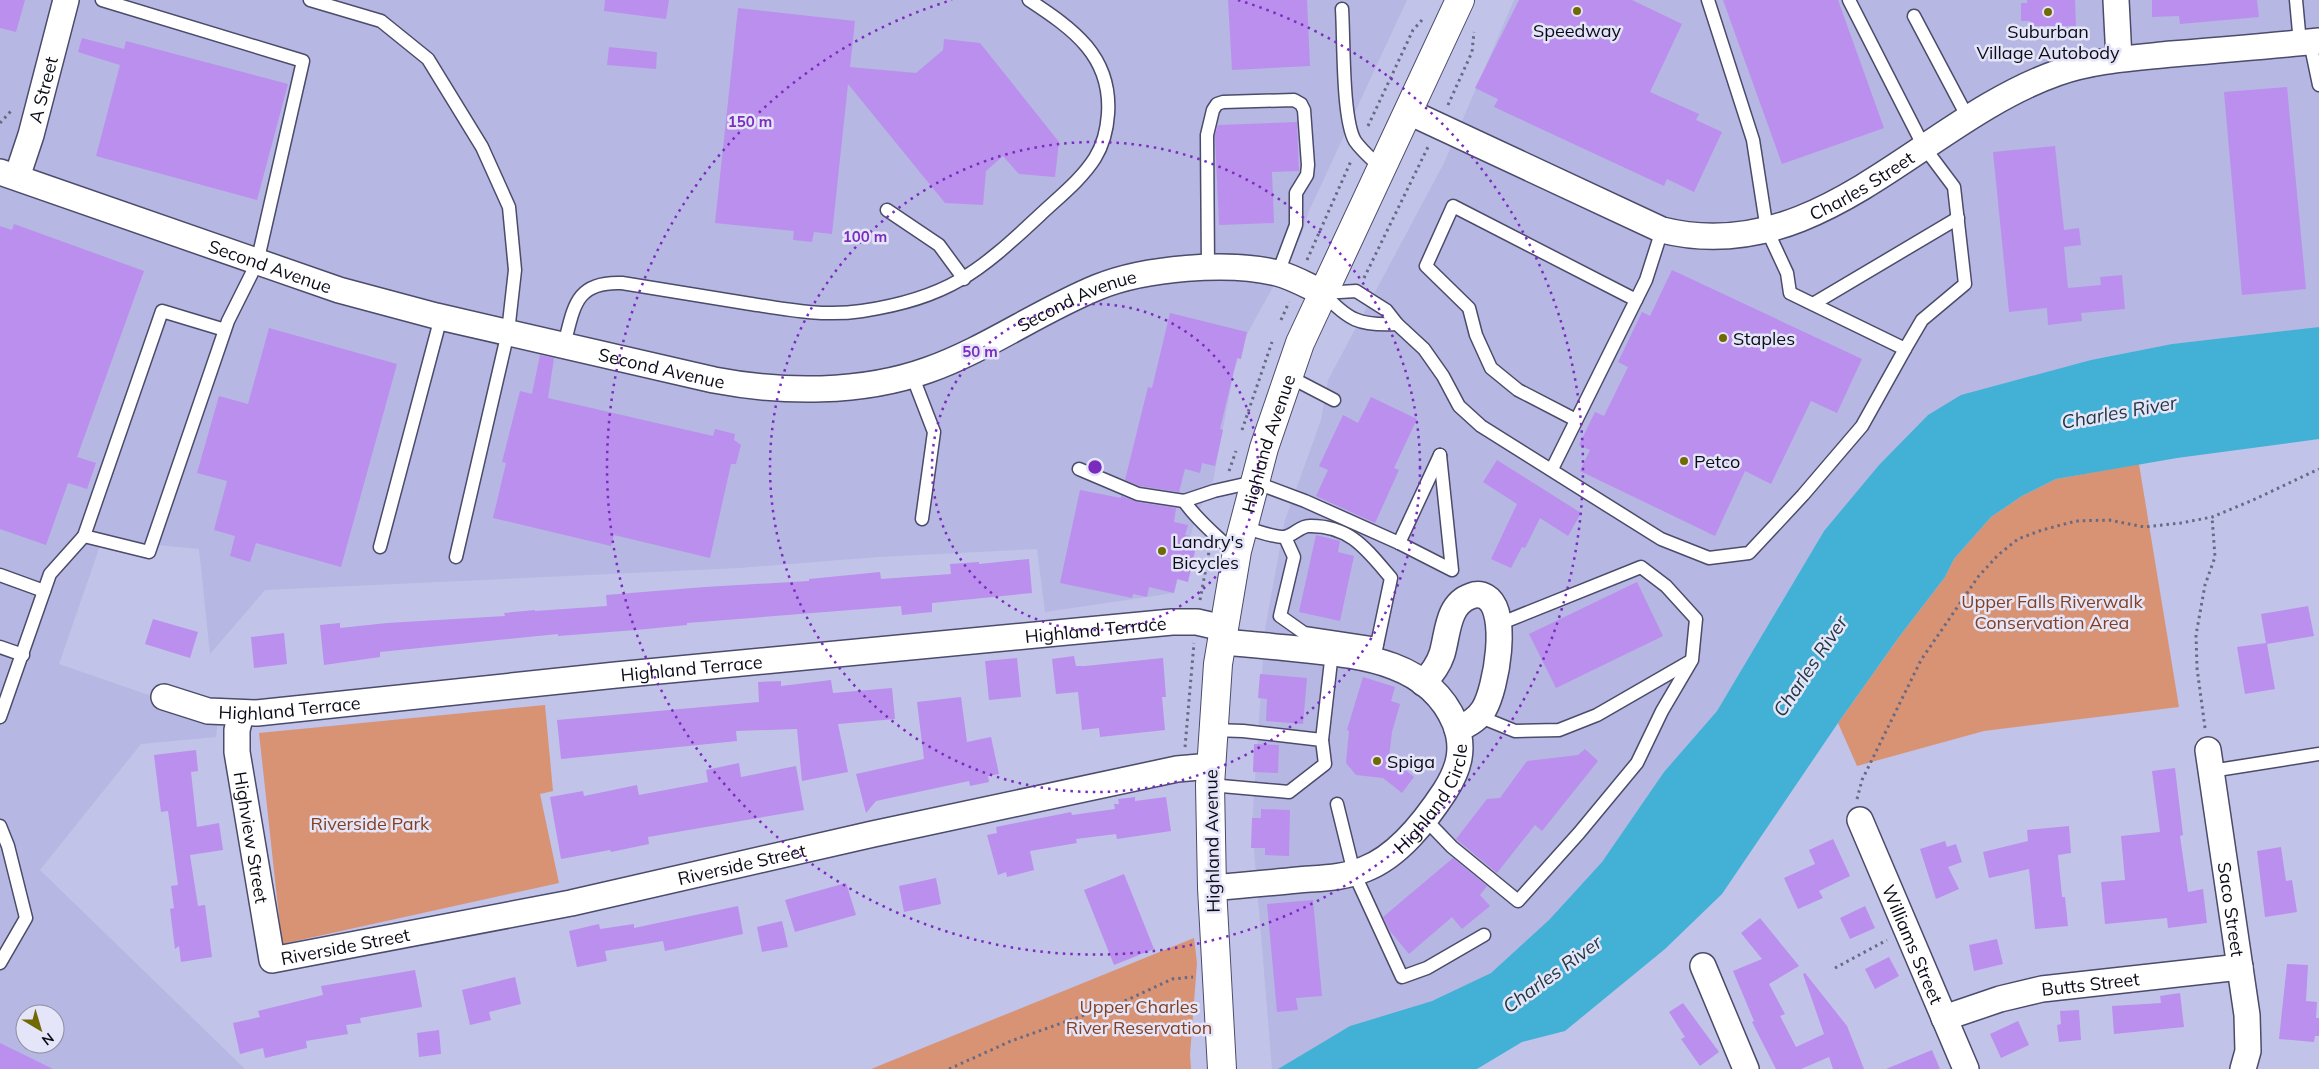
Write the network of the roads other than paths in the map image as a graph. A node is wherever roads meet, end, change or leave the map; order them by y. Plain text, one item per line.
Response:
1 (66, 0) edge
2 (102, 0) edge
3 (1030, 0) edge
4 (1460, 0) edge
5 (1708, 0) edge
6 (1849, 0) edge
7 (2116, 0) edge
8 (2296, 0) edge
9 (315, 1) edge
10 (1342, 9) dead end
11 (1914, 16) dead end
12 (2310, 42) edge
13 (2119, 59) junction
14 (2319, 85) edge
15 (1409, 112) junction
16 (1968, 118) junction
17 (1924, 147) junction
18 (1382, 169) junction
19 (8, 175) edge
20 (887, 210) dead end
21 (1958, 218) junction
22 (1662, 230) junction
23 (1767, 230) junction
24 (257, 263) junction
25 (1208, 268) junction
26 (1278, 273) junction
27 (964, 279) junction
28 (1323, 293) junction
29 (1636, 300) junction
30 (1813, 304) junction
31 (441, 316) junction
32 (1397, 324) junction
33 (225, 330) junction
34 (508, 332) junction
35 (564, 345) junction
36 (1905, 349) junction
37 (912, 375) junction
38 (1288, 376) junction
39 (1334, 400) dead end
40 (1576, 420) junction
41 (1547, 466) junction
42 (1079, 469) dead end
43 (1254, 482) junction
44 (1184, 502) junction
45 (922, 520) dead end
46 (1242, 527) junction
47 (84, 536) junction
48 (1285, 537) junction
49 (1399, 543) junction
50 (380, 547) dead end
51 (1236, 556) junction
52 (456, 557) dead end
53 (0, 575) edge
54 (44, 591) junction
55 (1499, 624) junction
56 (1222, 635) junction
57 (0, 647) edge
58 (1332, 652) junction
59 (1376, 652) junction
60 (22, 655) junction
61 (1692, 660) junction
62 (1423, 682) junction
63 (164, 697) dead end
64 (242, 714) junction
65 (1478, 716) junction
66 (0, 717) edge
67 (1457, 729) junction
68 (1212, 730) junction
69 (1322, 740) junction
70 (2319, 754) edge
71 (2210, 760) joint
72 (1210, 776) junction
73 (1337, 804) dead end
74 (1425, 818) junction
75 (1860, 820) road end
76 (0, 826) edge
77 (1354, 873) junction
78 (1212, 888) junction
79 (1484, 935) dead end
80 (272, 960) joint
81 (0, 963) edge
82 (1703, 966) dead end
83 (2240, 967) junction
84 (1944, 1018) junction
85 (1222, 1063) edge
86 (1746, 1069) edge
87 (1966, 1069) edge
88 (2243, 1069) edge

1 - 19 street, A Street
2 - 24 lane
3 - 27 lane
4 - 15 main road, Highland Avenue
5 - 23 lane
6 - 17 lane
7 - 13 street
8 - 12 lane
9 - 34 lane
10 - 18 lane
11 - 16 lane
12 - 13 street, Charles Street
12 - 14 lane
13 - 16 street, Charles Street
15 - 18 main road, Highland Avenue
15 - 22 street, Charles Street
16 - 17 street, Charles Street
17 - 21 lane
17 - 23 street, Charles Street
18 - 28 main road, Highland Avenue
19 - 24 street, Second Avenue
20 - 27 lane
21 - 30 lane
21 - 36 lane
22 - 23 street, Charles Street
22 - 29 lane
23 - 30 lane
24 - 31 street, Second Avenue
24 - 33 lane
25 - 26 street, Second Avenue
25 - 26 lane
25 - 37 street, Second Avenue
26 - 28 street, Second Avenue
27 - 35 lane
28 - 32 lane
28 - 32 lane
28 - 38 main road, Highland Avenue
29 - 40 lane
29 - 40 lane
30 - 36 lane
31 - 34 street, Second Avenue
31 - 50 lane
32 - 41 lane
33 - 47 lane
33 - 47 lane
34 - 35 street, Second Avenue
34 - 52 lane
35 - 37 street, Second Avenue
36 - 41 lane
37 - 45 lane
38 - 39 lane
38 - 43 main road, Highland Avenue
40 - 41 lane
42 - 44 lane
43 - 44 lane
43 - 46 main road, Highland Avenue
43 - 49 lane
44 - 51 lane
46 - 48 lane
46 - 51 main road, Highland Avenue
47 - 54 lane
48 - 59 lane
48 - 59 lane
49 - 49 lane
51 - 56 main road, Highland Avenue
53 - 54 lane
54 - 60 lane
55 - 61 lane
55 - 62 street
55 - 65 street
56 - 58 street, Highland Circle
56 - 64 street, Highland Terrace
56 - 68 main road, Highland Avenue
57 - 60 lane
58 - 59 street, Highland Circle
58 - 69 lane
59 - 62 street, Highland Circle
60 - 66 lane
61 - 65 lane
61 - 74 lane
62 - 67 street, Highland Circle
63 - 64 street, Highland Terrace
64 - 80 street, Highview Street
65 - 67 street
67 - 74 street, Highland Circle
68 - 69 lane
68 - 72 main road, Highland Avenue
69 - 72 lane
70 - 71 lane
71 - 83 street, Saco Street
72 - 78 main road, Highland Avenue
72 - 80 street, Riverside Street
73 - 77 lane
74 - 77 street, Highland Circle
75 - 84 street, Williams Street
76 - 81 lane
77 - 78 street, Highland Circle
77 - 79 lane
78 - 85 main road, Highland Avenue
82 - 86 street
83 - 84 street, Butts Street
83 - 88 street, Saco Street
84 - 87 street, Williams Street

